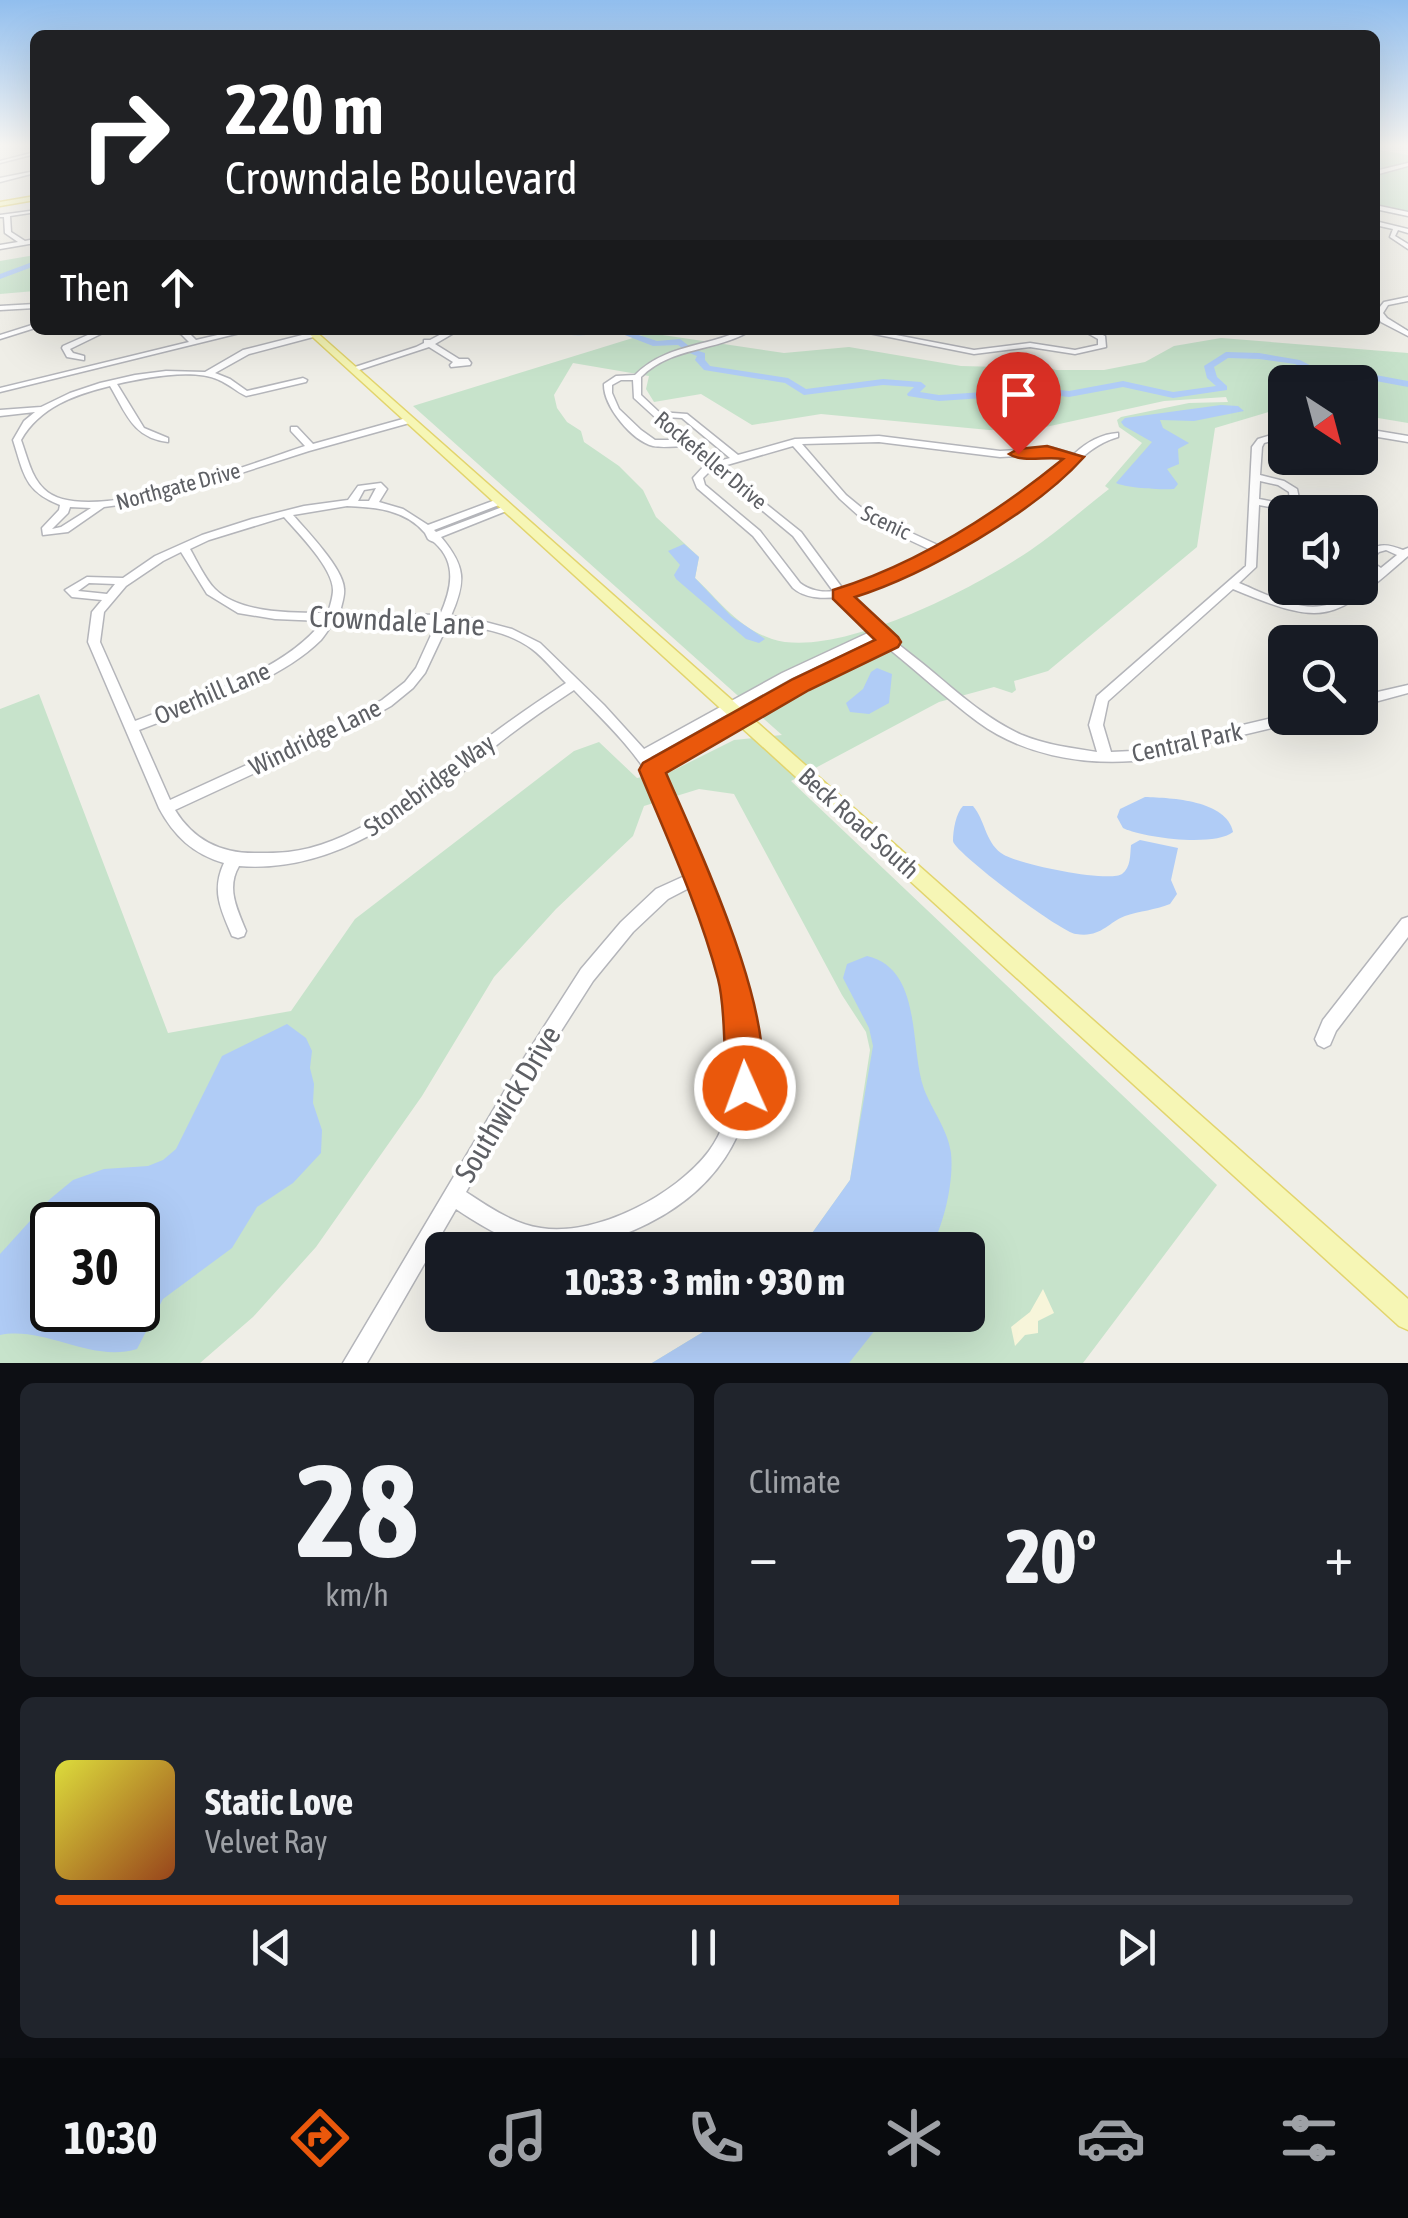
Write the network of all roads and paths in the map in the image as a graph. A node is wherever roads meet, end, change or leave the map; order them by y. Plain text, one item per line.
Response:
1 (28, 212) dead end
2 (3, 216) edge
3 (1380, 224) edge
4 (1397, 228) junction
5 (1408, 230) edge
6 (30, 241) edge
7 (24, 242) junction
8 (1408, 246) edge
9 (0, 247) edge
10 (1408, 299) edge
11 (30, 305) edge
12 (0, 308) edge
13 (1380, 312) edge
14 (1380, 314) edge
15 (30, 328) edge
16 (1408, 334) edge
17 (95, 335) edge
18 (214, 335) edge
19 (223, 335) edge
20 (311, 335) edge
21 (315, 335) edge
22 (437, 335) edge
23 (444, 335) edge
24 (738, 335) edge
25 (884, 335) edge
26 (1092, 335) edge
27 (0, 337) edge
28 (189, 342) junction
29 (428, 342) junction
30 (81, 358) dead end
31 (458, 361) dead end
32 (350, 367) junction
33 (207, 374) junction
34 (637, 377) junction
35 (303, 380) dead end
36 (114, 384) junction
37 (0, 390) edge
38 (41, 409) junction
39 (655, 414) junction
40 (0, 416) edge
41 (407, 418) junction
42 (24, 423) junction
43 (294, 429) dead end
44 (1115, 435) dead end
45 (1378, 435) edge
46 (1268, 439) edge
47 (1408, 439) edge
48 (165, 440) dead end
49 (686, 442) junction
50 (795, 442) junction
51 (312, 448) junction
52 (1076, 457) junction
53 (736, 458) junction
54 (714, 467) junction
55 (1255, 477) junction
56 (1254, 501) junction
57 (65, 504) junction
58 (505, 504) junction
59 (101, 506) junction
60 (286, 513) junction
61 (428, 534) junction
62 (184, 548) junction
63 (942, 551) junction
64 (1406, 552) edge
65 (1381, 573) junction
66 (122, 582) junction
67 (1234, 584) junction
68 (840, 594) junction
69 (106, 597) junction
70 (332, 617) junction
71 (444, 620) junction
72 (884, 637) junction
73 (573, 684) junction
74 (1408, 688) edge
75 (1378, 696) edge
76 (736, 713) junction
77 (1268, 724) edge
78 (132, 727) junction
79 (1106, 758) junction
80 (647, 763) junction
81 (166, 808) junction
82 (235, 859) junction
83 (697, 877) junction
84 (1408, 924) edge
85 (238, 931) dead end
86 (1324, 1039) dead end
87 (454, 1196) junction
88 (1408, 1317) edge
89 (354, 1363) edge

1 - 2 street
2 - 7 street
3 - 4 street
4 - 5 street
4 - 8 street
6 - 7 street
7 - 9 street
10 - 13 street
11 - 12 street
14 - 16 street
15 - 27 street
17 - 30 street
18 - 28 street
19 - 28 street
20 - 33 street
21 - 32 main road, Beck Road South
22 - 29 street
23 - 29 street
24 - 34 street
25 - 26 street
28 - 37 street
29 - 31 street
29 - 32 street
32 - 41 main road, Beck Road South
33 - 35 street
33 - 36 street
34 - 39 street, Rockefeller Drive
34 - 49 street
36 - 38 street
36 - 48 street
38 - 40 street
38 - 42 street
39 - 49 street, Rockefeller Drive
39 - 53 street
40 - 42 street
41 - 51 street, Northgate Drive
41 - 58 main road, Beck Road South
42 - 57 street
43 - 51 street
44 - 52 street
45 - 47 street
46 - 55 street
49 - 54 street, Rockefeller Drive
50 - 52 street
50 - 53 street
50 - 63 street, Scenic
51 - 59 street, Northgate Drive
52 - 63 street
53 - 54 street
54 - 68 street, Rockefeller Drive
54 - 68 street
55 - 56 street
55 - 56 street
56 - 67 street
57 - 59 street, Northgate Drive
57 - 59 street
58 - 61 street
58 - 76 main road, Beck Road South
60 - 61 street, Windridge Lane
60 - 62 street
60 - 70 street
61 - 71 street, Windridge Lane
62 - 66 street
62 - 70 street, Crowndale Lane
63 - 68 street
64 - 65 street
64 - 65 street
65 - 67 street
66 - 69 street
66 - 69 street
67 - 79 street
68 - 72 street, Rockefeller Drive
69 - 78 street, Stonebridge Way
70 - 71 street, Crowndale Lane
70 - 78 street, Overhill Lane
71 - 73 street, Crowndale Lane
71 - 81 street, Windridge Lane
72 - 76 street
72 - 79 street, Central Park
73 - 80 street, Crowndale Lane
73 - 82 street, Stonebridge Way
74 - 75 street
76 - 80 street
76 - 88 main road, Beck Road South
77 - 79 street, Central Park
78 - 81 street, Stonebridge Way
80 - 83 street, Crowndale Lane
81 - 82 street, Stonebridge Way
82 - 85 street
83 - 87 street, Southwick Drive
83 - 87 street, Crowndale Lane
84 - 86 street
87 - 89 street, Southwick Drive

